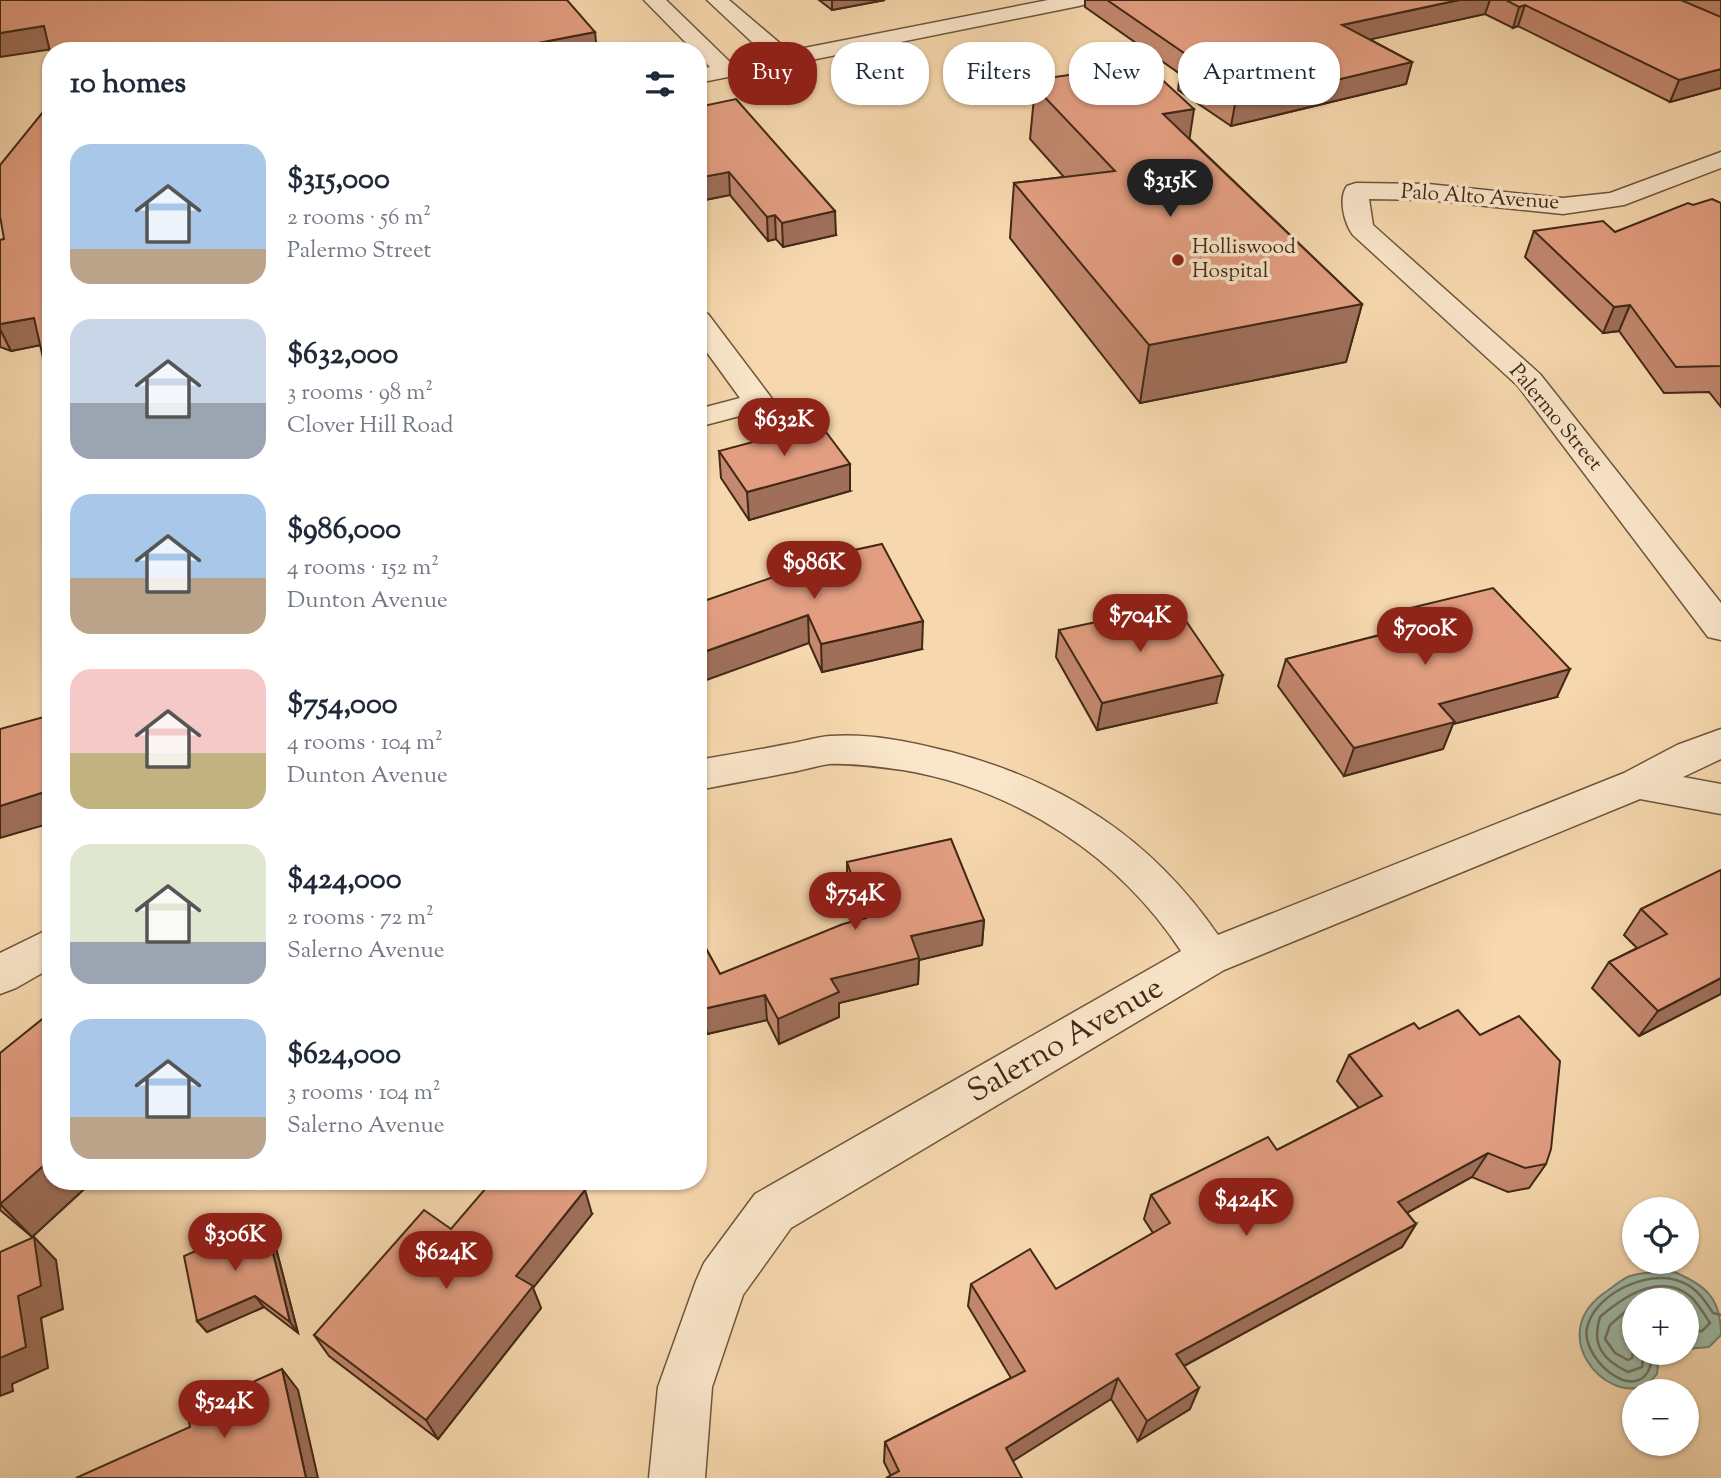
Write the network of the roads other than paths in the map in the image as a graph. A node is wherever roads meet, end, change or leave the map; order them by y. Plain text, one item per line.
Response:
1 (654, 0) edge
2 (717, 0) edge
3 (1079, 0) edge
4 (697, 42) edge
5 (765, 42) edge
6 (817, 51) edge
7 (707, 52) edge
8 (727, 71) joint
9 (707, 74) edge
10 (1721, 159) edge
11 (1356, 191) joint
12 (707, 332) edge
13 (707, 416) edge
14 (1721, 628) edge
15 (1721, 743) edge
16 (707, 773) edge
17 (1638, 784) junction
18 (1721, 799) edge
19 (42, 951) edge
20 (1209, 957) junction
21 (0, 975) edge
22 (677, 1478) edge

1 - 4 street
2 - 5 street
3 - 6 street
7 - 8 street
8 - 9 street
10 - 11 street, Palo Alto Avenue
11 - 14 street, Palermo Street
12 - 13 street
15 - 17 street, Salerno Avenue
16 - 20 street
17 - 18 street
17 - 20 street, Salerno Avenue
19 - 21 street
20 - 22 street, Salerno Avenue

